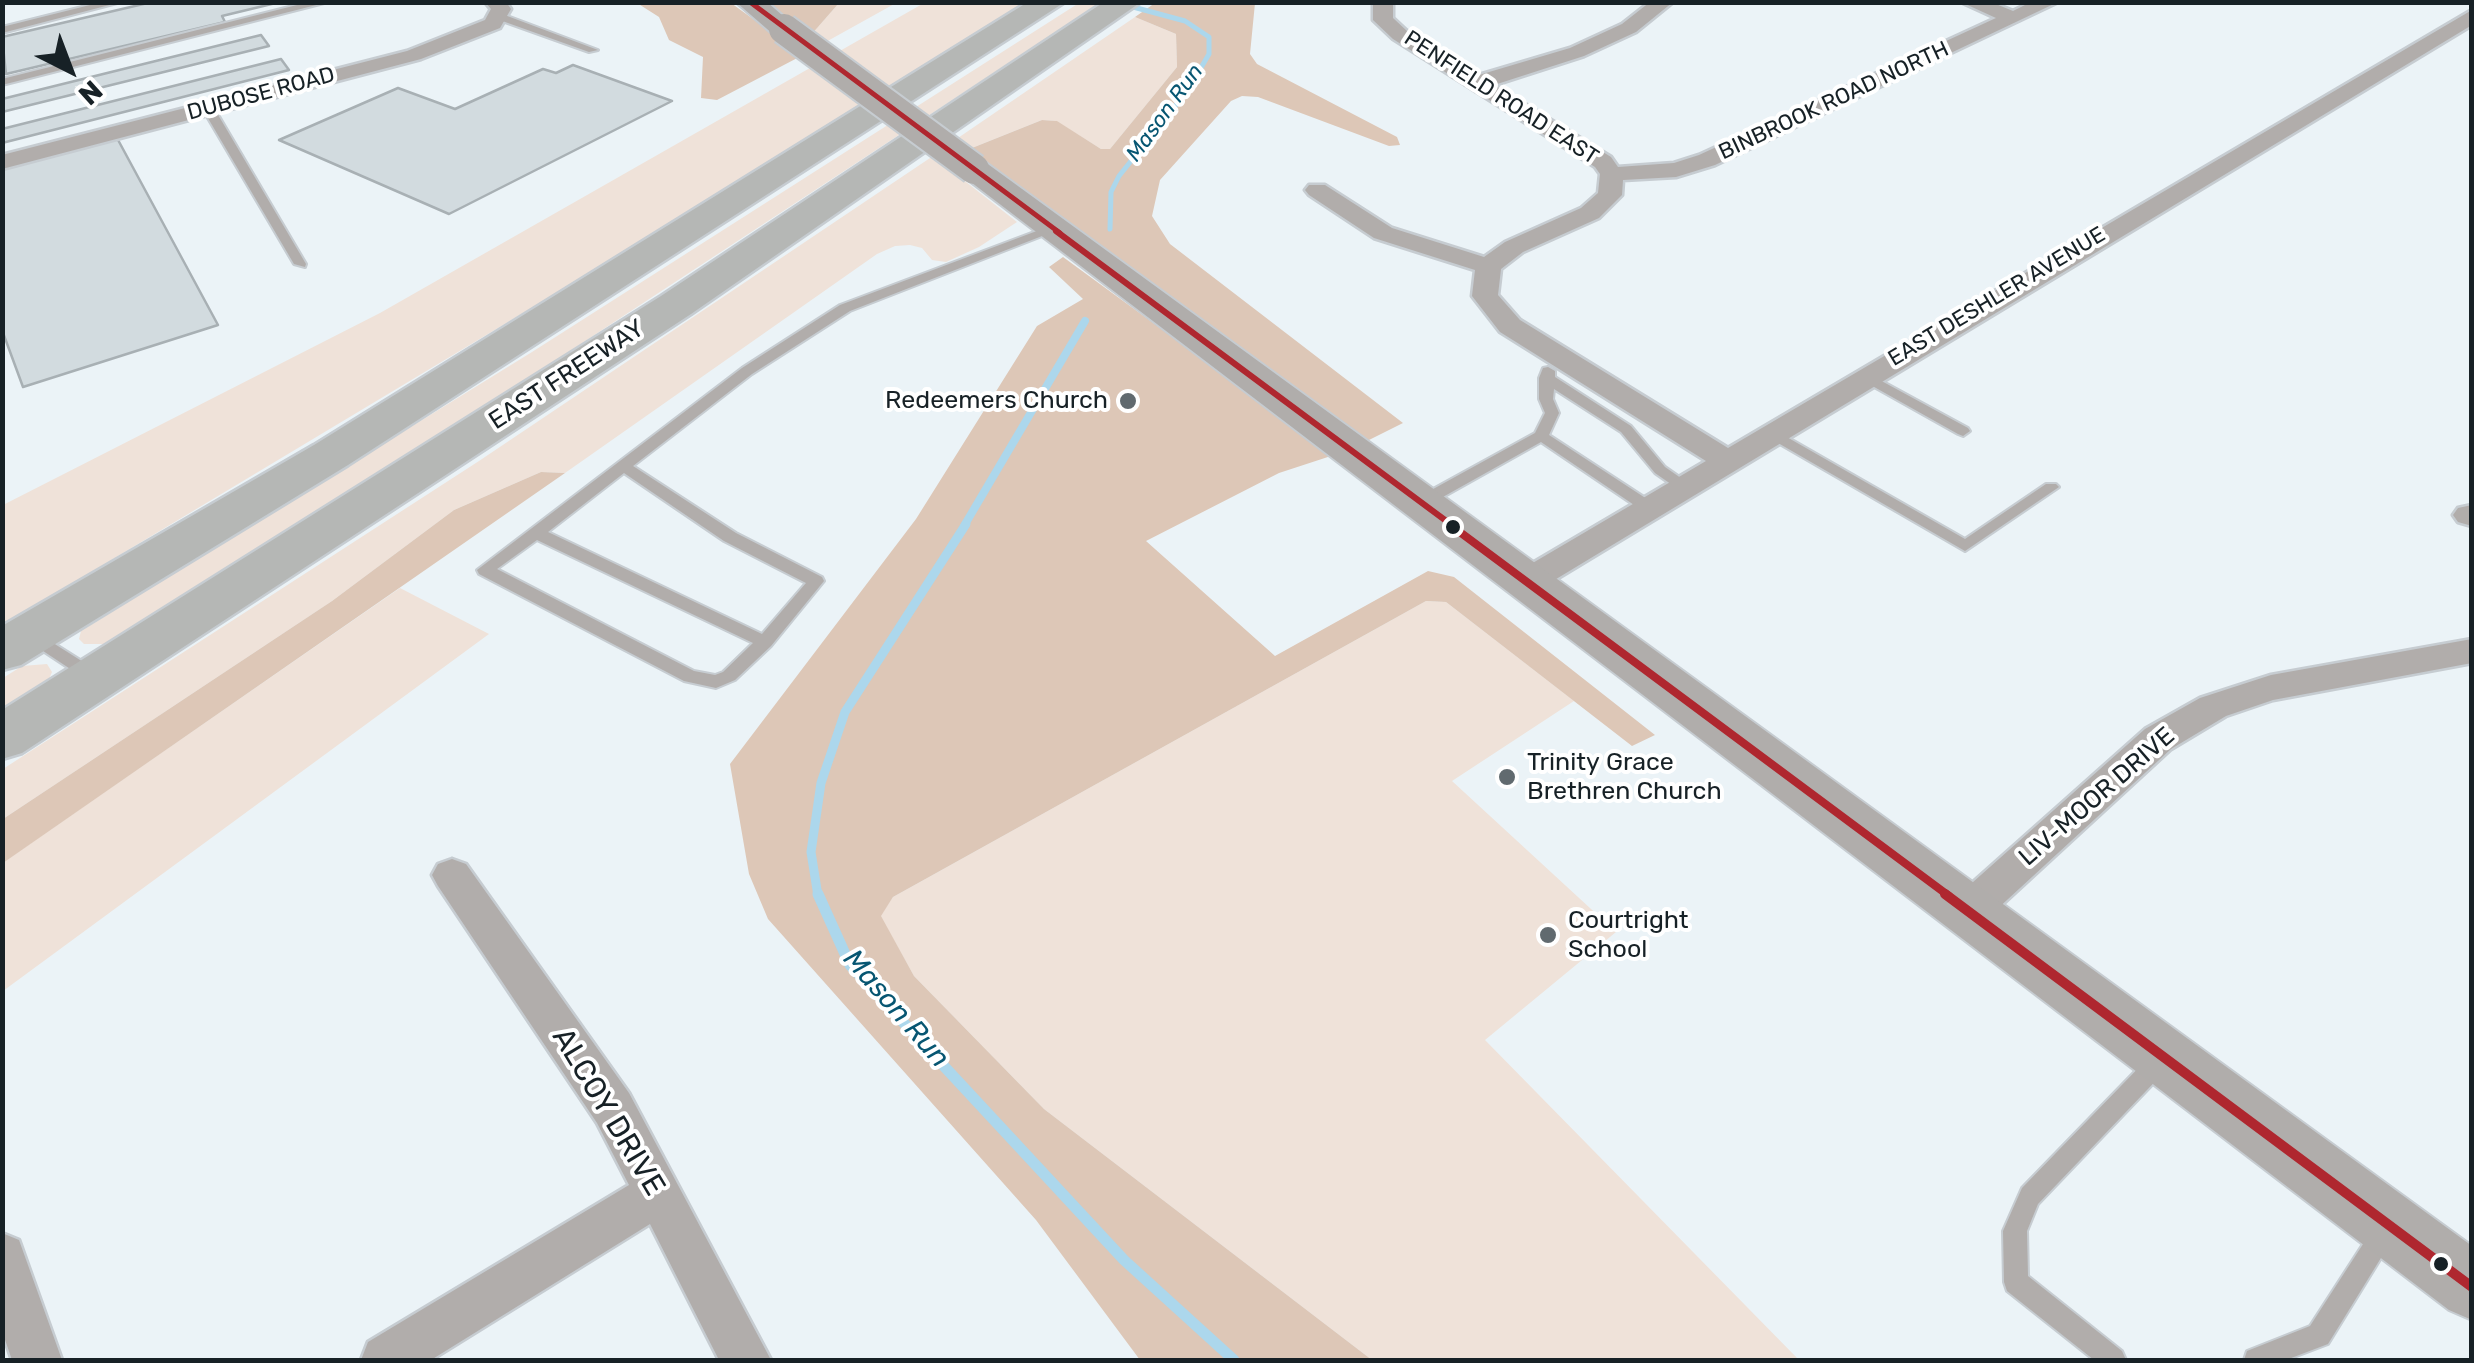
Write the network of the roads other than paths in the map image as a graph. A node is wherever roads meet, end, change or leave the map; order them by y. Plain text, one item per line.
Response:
1 (116, 2) edge
2 (324, 2) edge
3 (749, 2) edge
4 (1663, 2) edge
5 (1971, 2) edge
6 (2048, 2) edge
7 (1046, 5) edge
8 (497, 9) edge
9 (1383, 11) edge
10 (1112, 12) edge
11 (2472, 16) edge
12 (2014, 18) junction
13 (2, 30) edge
14 (593, 50) dead end
15 (2, 82) edge
16 (1477, 83) junction
17 (208, 108) junction
18 (2, 162) edge
19 (1612, 174) junction
20 (1317, 190) dead end
21 (1054, 229) junction
22 (300, 264) dead end
23 (1488, 266) junction
24 (1555, 369) junction
25 (1864, 376) junction
26 (1962, 431) dead end
27 (1771, 432) junction
28 (1541, 436) junction
29 (1726, 460) junction
30 (624, 466) junction
31 (1683, 486) junction
32 (2051, 487) dead end
33 (1420, 503) junction
34 (1648, 508) junction
35 (536, 533) junction
36 (1526, 582) junction
37 (765, 642) junction
38 (17, 643) edge
39 (2472, 651) edge
40 (97, 679) junction
41 (2, 738) edge
42 (452, 875) dead end
43 (1968, 911) junction
44 (2164, 1057) junction
45 (658, 1193) junction
46 (2388, 1224) junction
47 (2, 1257) edge
48 (2472, 1287) edge
49 (2319, 1335) junction
50 (37, 1360) edge
51 (386, 1360) edge
52 (746, 1360) edge
53 (2113, 1360) edge
54 (2256, 1360) edge
55 (2303, 1360) edge

1 - 13 lane
2 - 15 lane
3 - 21 street, bridge
4 - 16 street
5 - 12 street
6 - 12 street, BINBROOK ROAD NORTH
7 - 38 highway
8 - 14 lane
8 - 17 street, DUBOSE ROAD
9 - 16 street, PENFIELD ROAD EAST
10 - 40 highway, EAST FREEWAY
11 - 25 street, EAST DESHLER AVENUE
12 - 19 street, BINBROOK ROAD NORTH
16 - 19 street, PENFIELD ROAD EAST
17 - 18 street, DUBOSE ROAD
17 - 22 lane
19 - 23 street, PENFIELD ROAD EAST
20 - 23 street
21 - 30 lane
21 - 33 street
23 - 24 street
24 - 28 lane
24 - 29 street
24 - 31 lane
25 - 26 lane
25 - 27 street, EAST DESHLER AVENUE
27 - 29 street, EAST DESHLER AVENUE
27 - 32 lane
28 - 33 lane
28 - 34 lane
29 - 31 street, EAST DESHLER AVENUE
30 - 35 lane
30 - 37 lane
31 - 34 street, EAST DESHLER AVENUE
33 - 36 street
34 - 36 street, EAST DESHLER AVENUE
35 - 37 lane
35 - 37 lane
36 - 43 street
38 - 40 lane
39 - 43 street, LIV-MOOR DRIVE
40 - 41 highway, EAST FREEWAY
42 - 45 street, ALCOY DRIVE
43 - 44 street
44 - 46 street
44 - 53 lane
45 - 51 street
45 - 52 street, ALCOY DRIVE
46 - 48 street
46 - 49 lane
47 - 50 street
49 - 54 lane
49 - 55 lane

